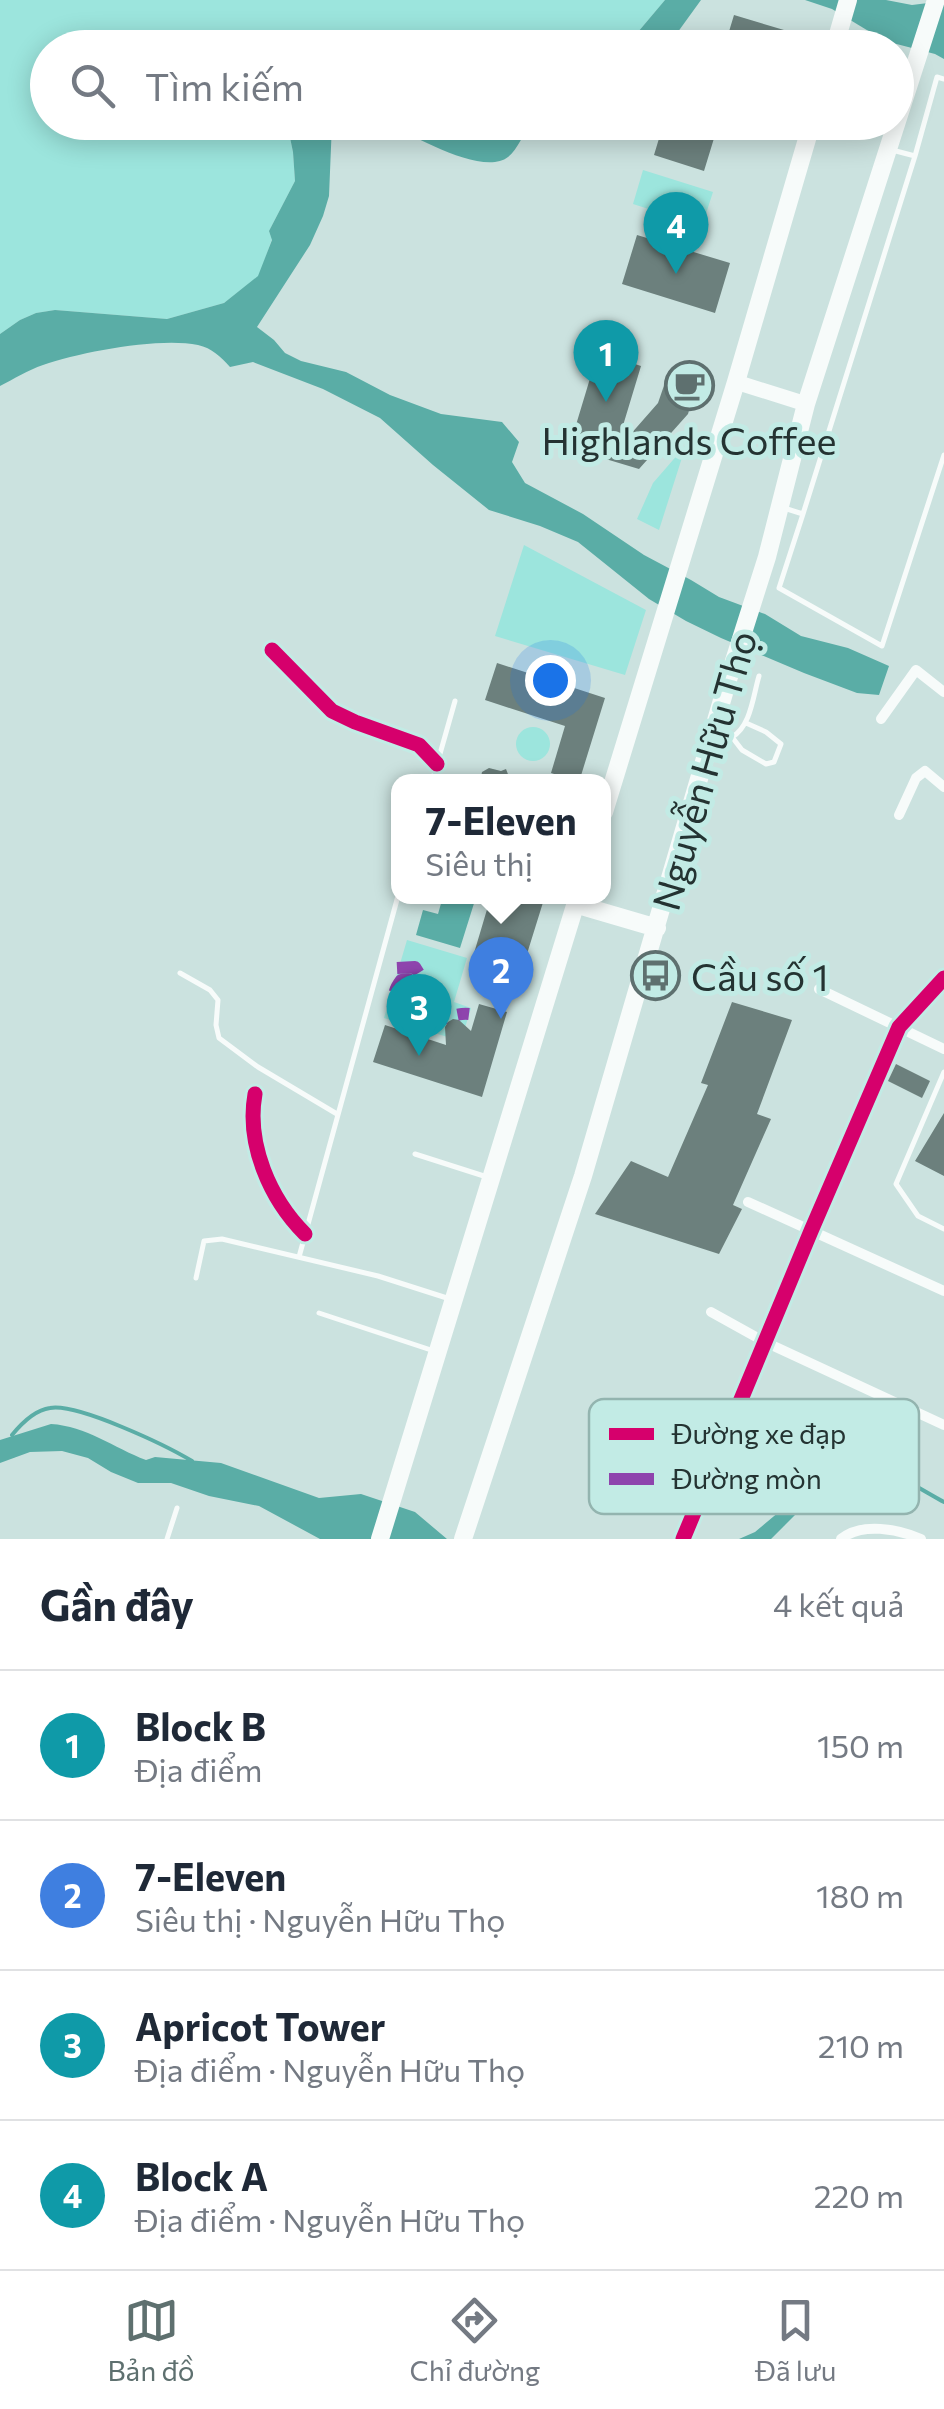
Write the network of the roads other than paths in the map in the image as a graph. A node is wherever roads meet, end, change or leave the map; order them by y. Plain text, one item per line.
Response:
1 (848, 0) edge
2 (936, 0) edge
3 (839, 30) edge
4 (914, 72) edge
5 (944, 79) edge
6 (807, 140) edge
7 (893, 140) edge
8 (890, 149) junction
9 (915, 156) junction
10 (736, 382) junction
11 (806, 404) junction
12 (944, 455) edge
13 (781, 507) junction
14 (803, 514) junction
15 (272, 650) dead end
16 (758, 676) dead end
17 (944, 692) edge
18 (454, 702) dead end
19 (880, 719) dead end
20 (746, 723) junction
21 (714, 731) junction
22 (732, 737) junction
23 (438, 764) junction
24 (435, 774) edge
25 (944, 787) edge
26 (611, 789) edge
27 (898, 815) dead end
28 (396, 904) edge
29 (575, 904) edge
30 (588, 904) edge
31 (657, 928) junction
32 (180, 972) dead end
33 (944, 978) edge
34 (819, 989) dead end
35 (899, 1027) junction
36 (944, 1049) edge
37 (944, 1072) edge
38 (255, 1094) dead end
39 (337, 1114) junction
40 (415, 1154) dead end
41 (490, 1178) junction
42 (748, 1202) dead end
43 (944, 1230) edge
44 (811, 1231) junction
45 (305, 1234) junction
46 (298, 1257) junction
47 (196, 1278) dead end
48 (944, 1291) edge
49 (453, 1300) junction
50 (711, 1312) dead end
51 (319, 1314) dead end
52 (765, 1342) junction
53 (437, 1352) junction
54 (741, 1399) edge
55 (888, 1399) edge
56 (919, 1413) edge
57 (944, 1425) edge
58 (177, 1508) dead end
59 (694, 1514) edge
60 (684, 1538) edge
61 (166, 1539) edge
62 (380, 1539) edge
63 (462, 1539) edge
64 (842, 1539) edge
65 (921, 1539) edge

1 - 3 main road
2 - 4 main road, Nguyễn Hữu Thọ
5 - 9 lane
6 - 10 main road
7 - 8 main road, Nguyễn Hữu Thọ
8 - 9 lane
8 - 11 main road, Nguyễn Hữu Thọ
9 - 14 lane
10 - 11 main road
10 - 26 main road
11 - 13 main road, Nguyễn Hữu Thọ
12 - 14 lane
13 - 14 lane
13 - 21 main road, Nguyễn Hữu Thọ
15 - 23 street
16 - 20 lane
17 - 19 street
18 - 23 lane
20 - 22 lane
20 - 22 lane
21 - 22 lane
21 - 31 main road, Nguyễn Hữu Thọ
23 - 24 lane
25 - 27 street
28 - 39 lane
29 - 41 main road
30 - 31 main road
31 - 63 main road, Nguyễn Hữu Thọ
32 - 39 lane
33 - 35 street
34 - 35 street
35 - 36 street
35 - 44 street
37 - 43 lane
38 - 45 street
39 - 45 lane
40 - 41 lane
41 - 49 main road
42 - 44 street
44 - 48 street
44 - 52 street
45 - 46 lane
46 - 47 lane
46 - 49 lane
49 - 53 main road
50 - 52 street
51 - 53 lane
52 - 54 street
52 - 55 street
53 - 62 main road
56 - 57 street
58 - 61 lane
59 - 60 street
64 - 65 street

